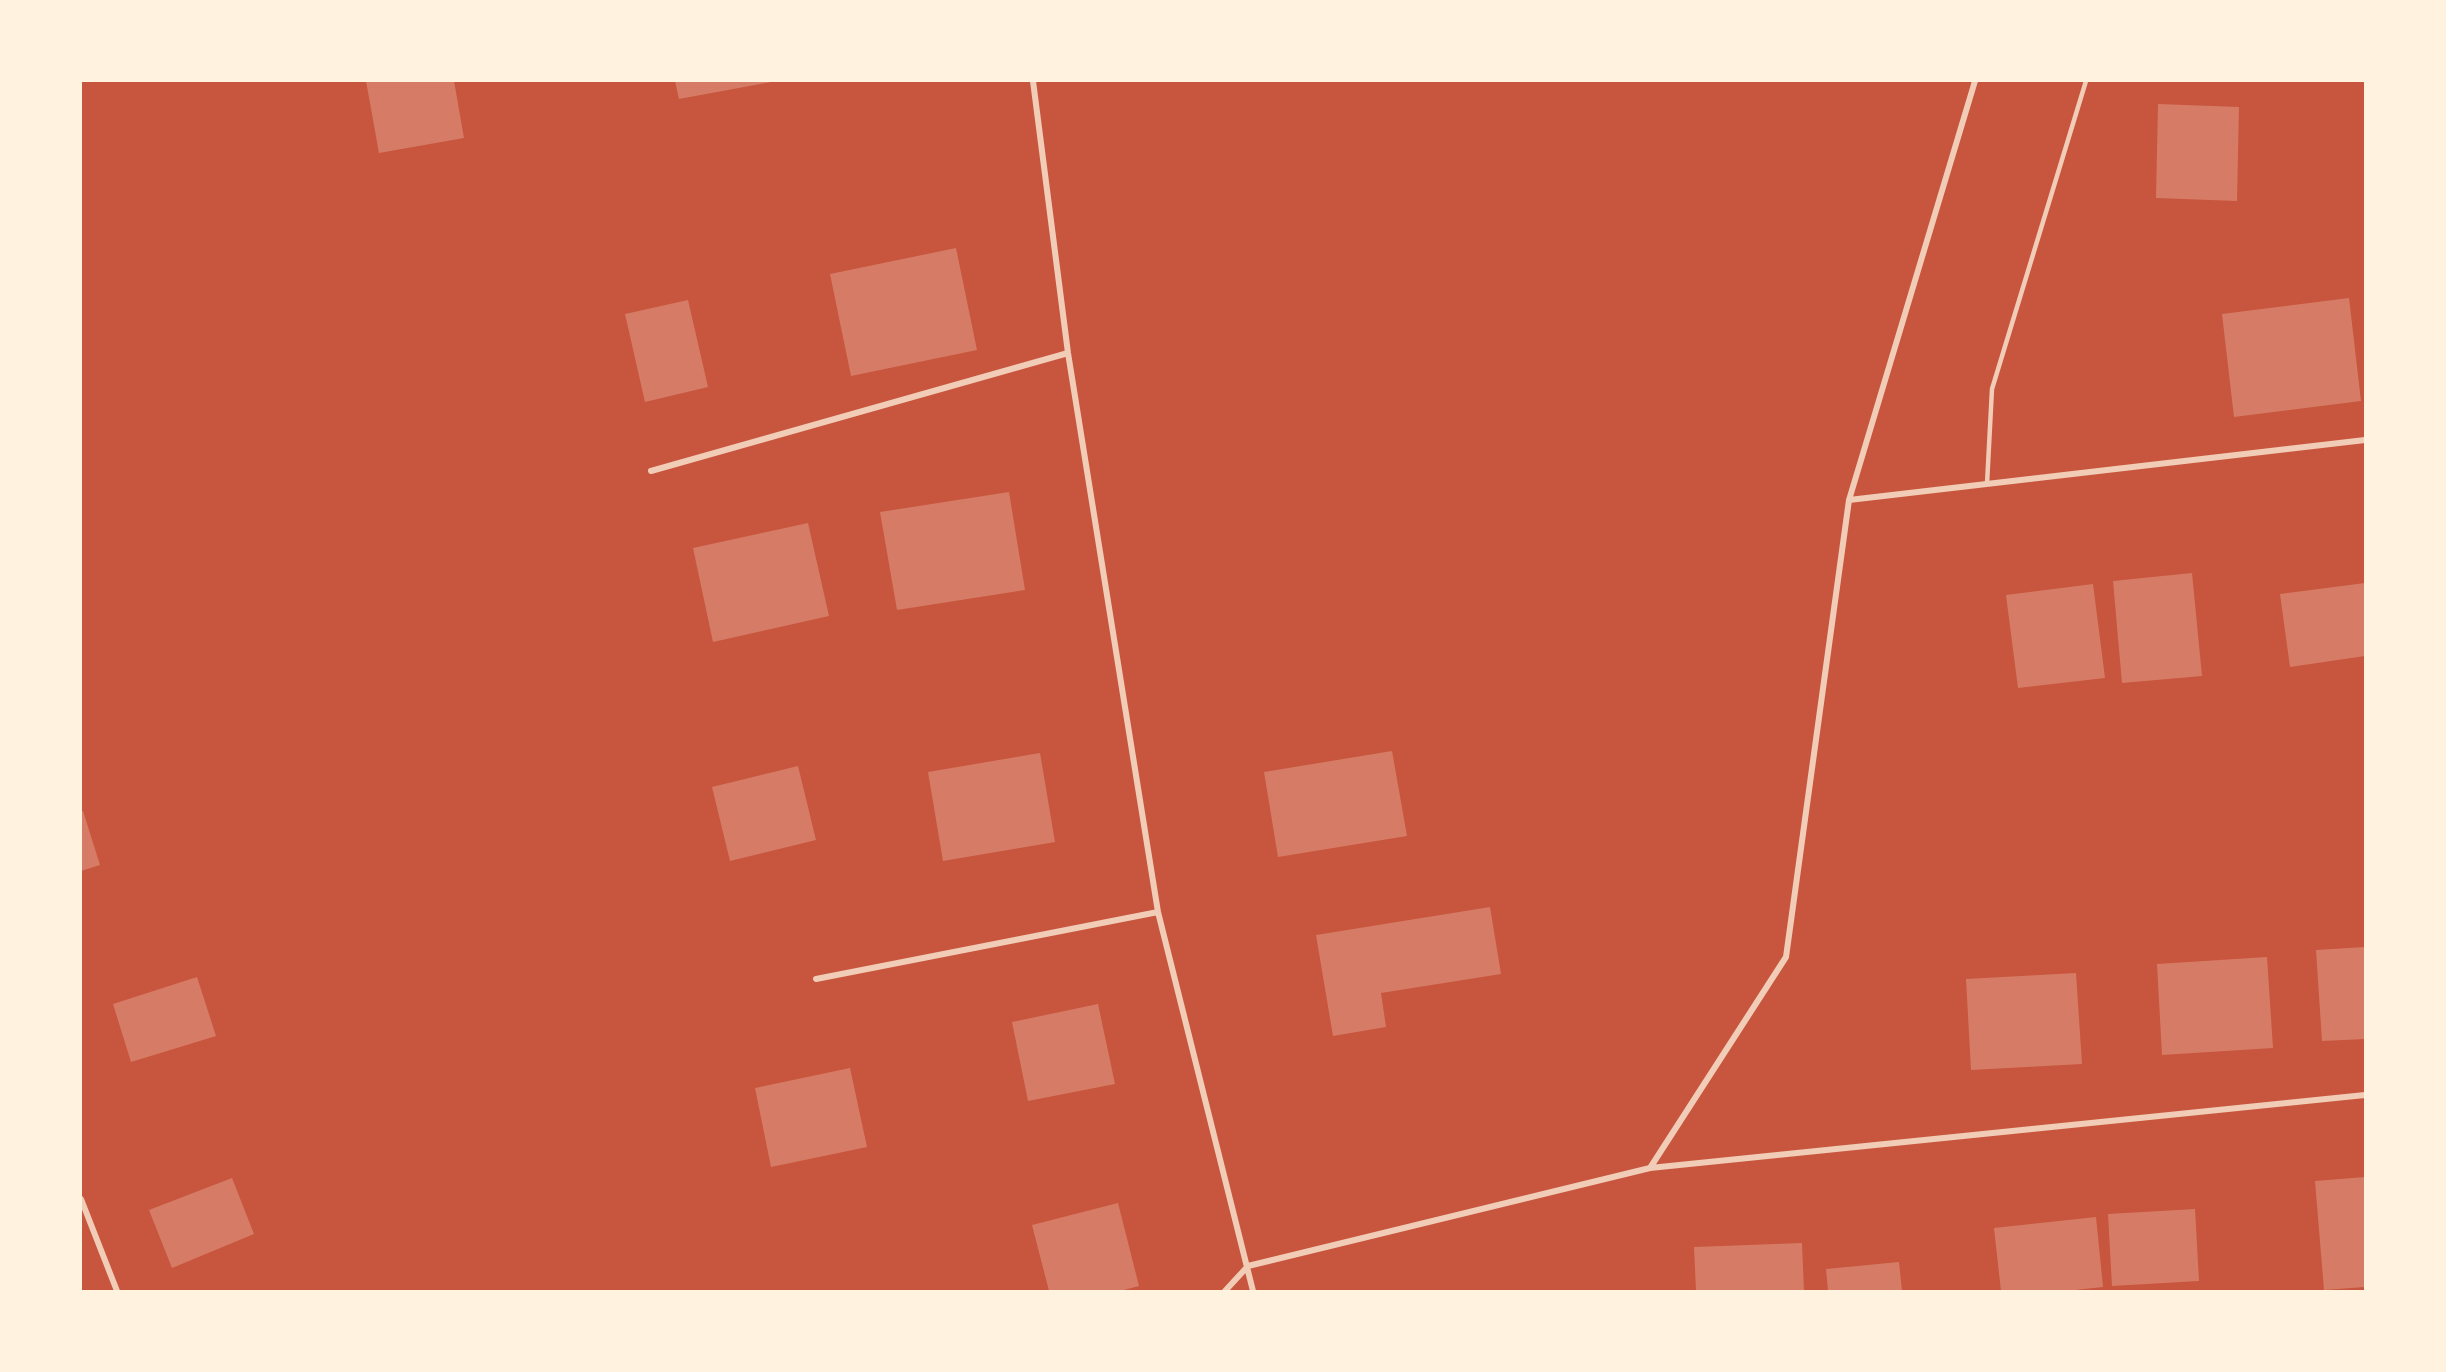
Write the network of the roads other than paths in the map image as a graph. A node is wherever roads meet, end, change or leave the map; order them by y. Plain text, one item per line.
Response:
1 (1033, 81) edge
2 (1975, 81) edge
3 (2086, 81) edge
4 (1068, 353) junction
5 (2365, 440) edge
6 (651, 471) dead end
7 (1987, 484) junction
8 (1849, 500) junction
9 (1158, 912) junction
10 (816, 979) dead end
11 (2365, 1095) edge
12 (1650, 1168) junction
13 (81, 1199) edge
14 (1248, 1266) junction
15 (117, 1291) edge
16 (1225, 1291) edge
17 (1253, 1291) edge

1 - 4 street
2 - 8 street
3 - 7 lane
4 - 6 street
4 - 9 street
5 - 7 street
7 - 8 street
8 - 12 street
9 - 10 street
9 - 14 street
11 - 12 street
12 - 14 street
13 - 15 street
14 - 16 street
14 - 17 street

